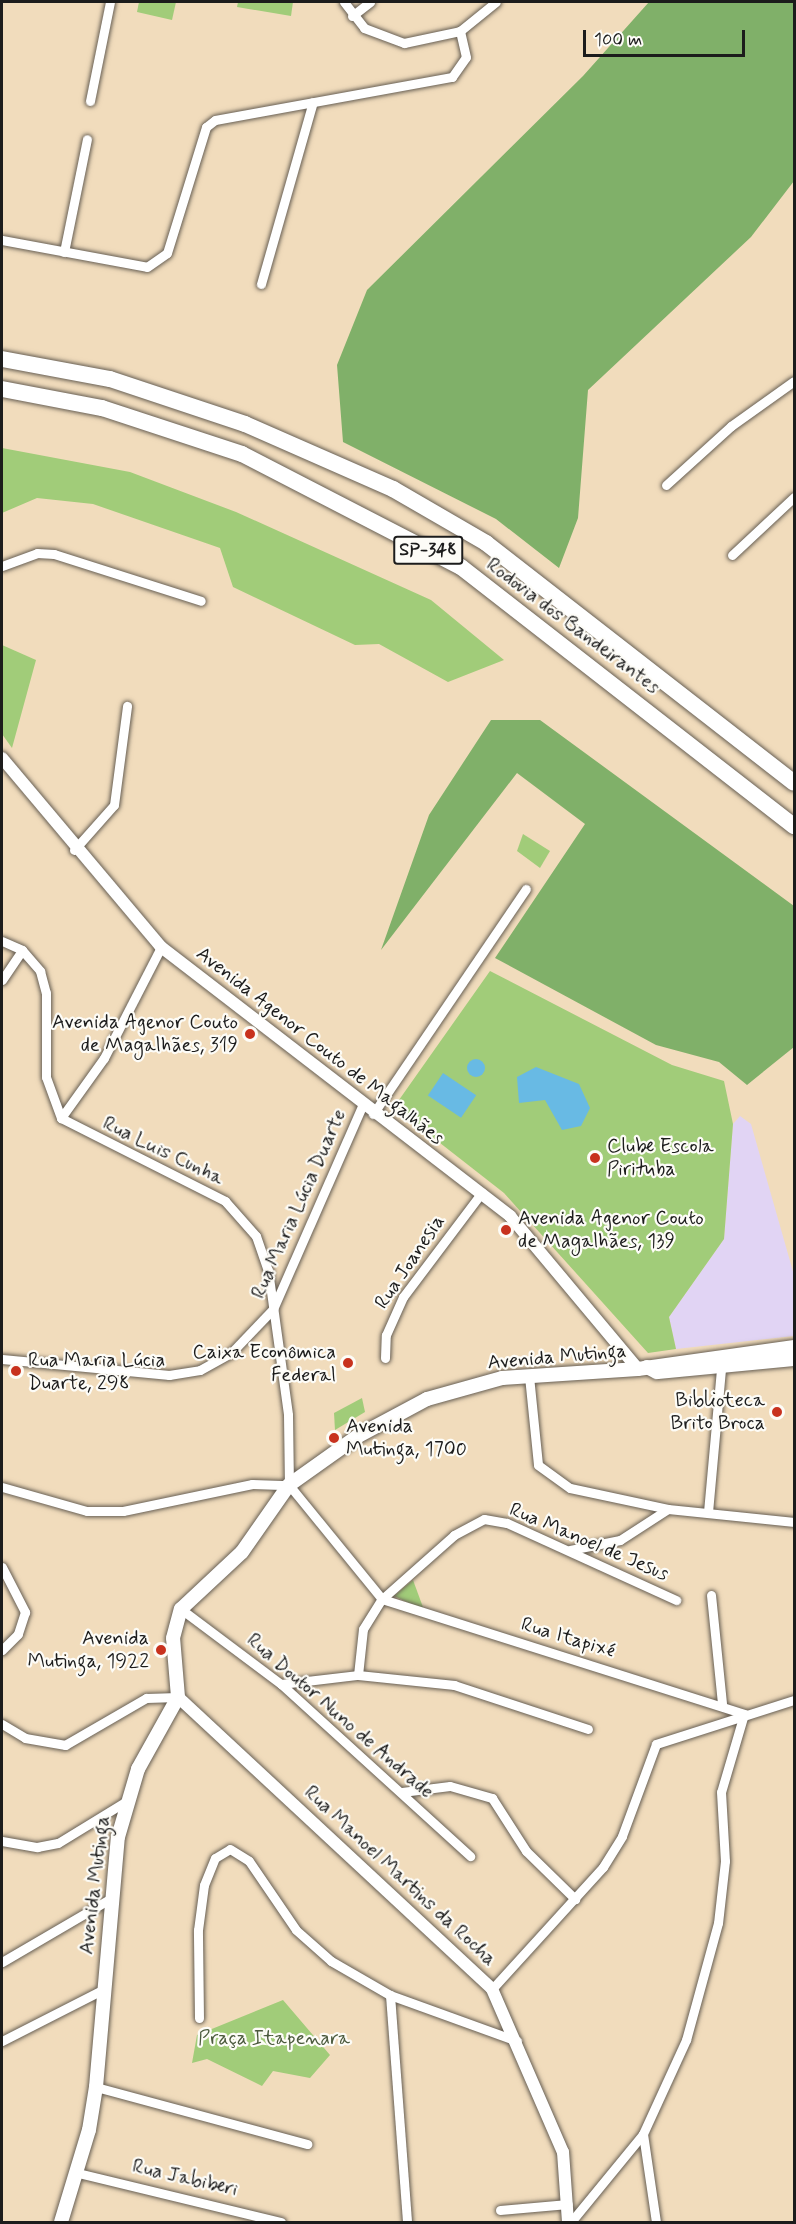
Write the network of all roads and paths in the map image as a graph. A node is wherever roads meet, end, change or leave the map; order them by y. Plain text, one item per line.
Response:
1 (110, 2) edge
2 (344, 2) edge
3 (370, 2) edge
4 (496, 2) edge
5 (352, 16) junction
6 (460, 31) junction
7 (90, 101) dead end
8 (313, 102) junction
9 (87, 139) dead end
10 (2, 240) edge
11 (64, 252) junction
12 (261, 284) dead end
13 (2, 359) edge
14 (795, 381) edge
15 (2, 389) edge
16 (666, 485) dead end
17 (795, 497) edge
18 (732, 555) dead end
19 (2, 566) edge
20 (201, 601) dead end
21 (127, 705) dead end
22 (2, 758) edge
23 (795, 783) edge
24 (795, 826) edge
25 (74, 850) junction
26 (526, 889) dead end
27 (2, 941) edge
28 (161, 947) junction
29 (22, 950) junction
30 (2, 980) edge
31 (362, 1106) junction
32 (373, 1114) junction
33 (61, 1118) junction
34 (482, 1192) junction
35 (273, 1309) junction
36 (795, 1347) edge
37 (385, 1358) dead end
38 (2, 1359) edge
39 (795, 1359) edge
40 (643, 1368) junction
41 (721, 1368) junction
42 (529, 1376) junction
43 (289, 1485) junction
44 (2, 1487) edge
45 (668, 1509) junction
46 (708, 1512) junction
47 (795, 1522) edge
48 (567, 1550) junction
49 (2, 1568) edge
50 (711, 1595) dead end
51 (382, 1599) junction
52 (676, 1600) dead end
53 (181, 1609) junction
54 (2, 1650) edge
55 (358, 1675) junction
56 (281, 1684) junction
57 (178, 1697) junction
58 (795, 1700) edge
59 (722, 1703) junction
60 (744, 1714) junction
61 (2, 1724) edge
62 (588, 1729) dead end
63 (402, 1792) junction
64 (125, 1802) junction
65 (2, 1841) edge
66 (470, 1856) dead end
67 (110, 1899) junction
68 (575, 1899) junction
69 (2, 1962) edge
70 (104, 1989) junction
71 (492, 1989) junction
72 (390, 1995) junction
73 (199, 2018) dead end
74 (517, 2041) junction
75 (2, 2042) edge
76 (96, 2087) junction
77 (642, 2134) junction
78 (307, 2144) dead end
79 (78, 2173) junction
80 (568, 2204) junction
81 (500, 2210) dead end
82 (279, 2220) edge
83 (61, 2223) edge
84 (407, 2223) edge
85 (569, 2223) edge
86 (657, 2223) edge

1 - 7 street
2 - 5 street
3 - 5 street
4 - 6 street
5 - 6 street
6 - 8 street
8 - 11 street
8 - 12 street
9 - 11 street
10 - 11 street
13 - 23 highway, Rodovia dos Bandeirantes / SP-348
14 - 16 street
15 - 24 highway, Rodovia dos Bandeirantes / SP-348
17 - 18 street
19 - 20 street
21 - 25 street
22 - 25 street, Avenida Agenor Couto de Magalhães
25 - 28 street, Avenida Agenor Couto de Magalhães
26 - 32 street
27 - 29 street
28 - 31 street, Avenida Agenor Couto de Magalhães
28 - 33 street
29 - 30 street
29 - 33 street
31 - 32 street, Avenida Agenor Couto de Magalhães
31 - 35 street, Rua Maria Lúcia Duarte
32 - 34 street, Avenida Agenor Couto de Magalhães
33 - 35 street, Rua Luis Cunha
34 - 37 street, Rua Joanesia
34 - 40 street, Avenida Agenor Couto de Magalhães
35 - 38 street, Rua Maria Lúcia Duarte
35 - 43 street, Rua Luis Cunha
36 - 40 main road, Avenida Mutinga
39 - 41 main road, Avenida Mutinga
40 - 41 main road, Avenida Mutinga
40 - 42 main road, Avenida Mutinga
41 - 46 street
42 - 43 main road, Avenida Mutinga
42 - 45 street
43 - 44 street
43 - 51 street
43 - 53 main road, Avenida Mutinga
45 - 46 street
45 - 48 street
46 - 47 street
48 - 51 street, Rua Manoel de Jesus
48 - 52 street, Rua Manoel de Jesus
49 - 54 street
50 - 59 street
51 - 55 street, Rua Manoel de Jesus
51 - 59 street, Rua Itapixé
53 - 56 street, Rua Doutor Nuno de Andrade
53 - 57 main road
55 - 56 street
55 - 62 street
56 - 63 street, Rua Doutor Nuno de Andrade
57 - 61 street
57 - 64 main road, Avenida Mutinga
57 - 71 street, Rua Manoel Martins da Rocha
58 - 60 street
59 - 60 street, Rua Itapixé
60 - 68 street
60 - 77 street
63 - 66 street, Rua Doutor Nuno de Andrade
63 - 68 street
64 - 65 street
64 - 67 main road, Avenida Mutinga
67 - 69 street
67 - 70 main road, Avenida Mutinga
68 - 71 street
70 - 75 street
70 - 76 main road, Avenida Mutinga
71 - 74 street, Rua Manoel Martins da Rocha
72 - 73 street
72 - 74 street
72 - 84 street
74 - 80 street, Rua Manoel Martins da Rocha
76 - 78 street
76 - 79 main road, Avenida Mutinga
77 - 85 street
77 - 86 street
79 - 82 street, Rua Jabiberi
79 - 83 main road, Avenida Mutinga
80 - 81 street
80 - 85 street, Rua Manoel Martins da Rocha

